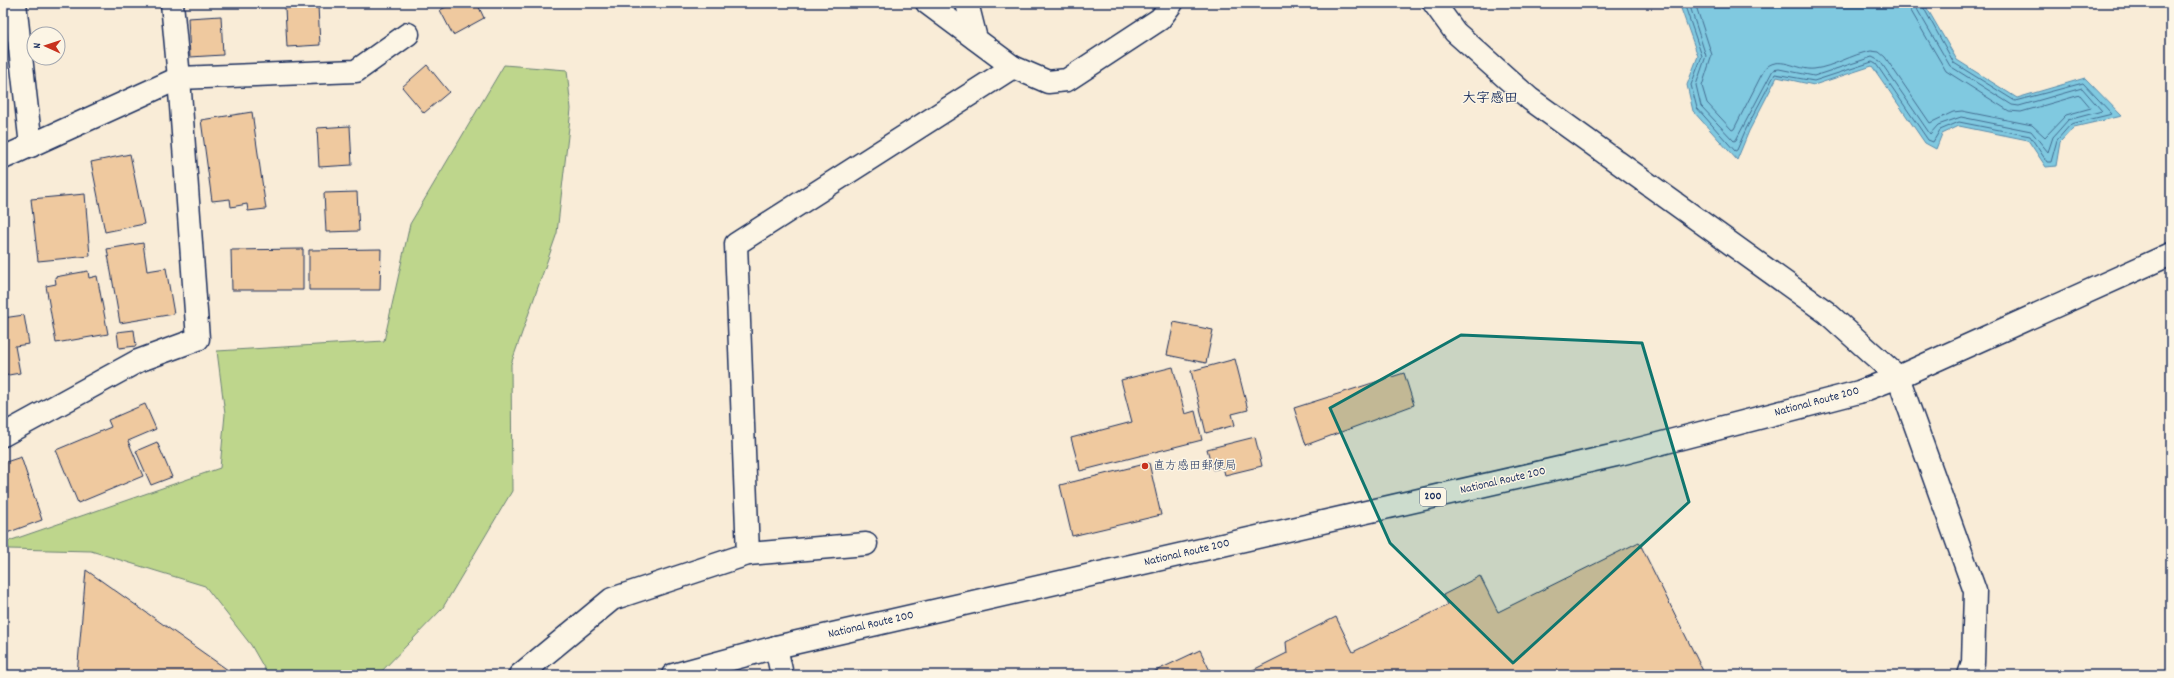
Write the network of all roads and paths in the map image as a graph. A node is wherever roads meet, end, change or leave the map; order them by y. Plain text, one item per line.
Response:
1 (15, 3) edge
2 (172, 3) edge
3 (927, 3) edge
4 (967, 3) edge
5 (1434, 3) edge
6 (1163, 8) edge
7 (408, 34) dead end
8 (976, 39) junction
9 (1013, 67) junction
10 (179, 78) junction
11 (31, 146) junction
12 (3, 158) edge
13 (2171, 254) edge
14 (1898, 377) junction
15 (3, 435) edge
16 (866, 544) dead end
17 (748, 554) junction
18 (776, 647) junction
19 (520, 675) edge
20 (673, 675) edge
21 (782, 675) edge
22 (1969, 675) edge

1 - 11 main road
2 - 10 main road
3 - 8 main road
4 - 8 main road
5 - 14 main road
6 - 9 main road
7 - 10 main road
8 - 9 main road
9 - 17 main road
10 - 11 main road
10 - 15 main road
11 - 12 main road
13 - 14 main road, National Route 200 / 200
14 - 18 main road, National Route 200 / 200
14 - 22 main road
16 - 17 main road
17 - 19 main road
18 - 20 main road, National Route 200 / 200
18 - 21 main road

